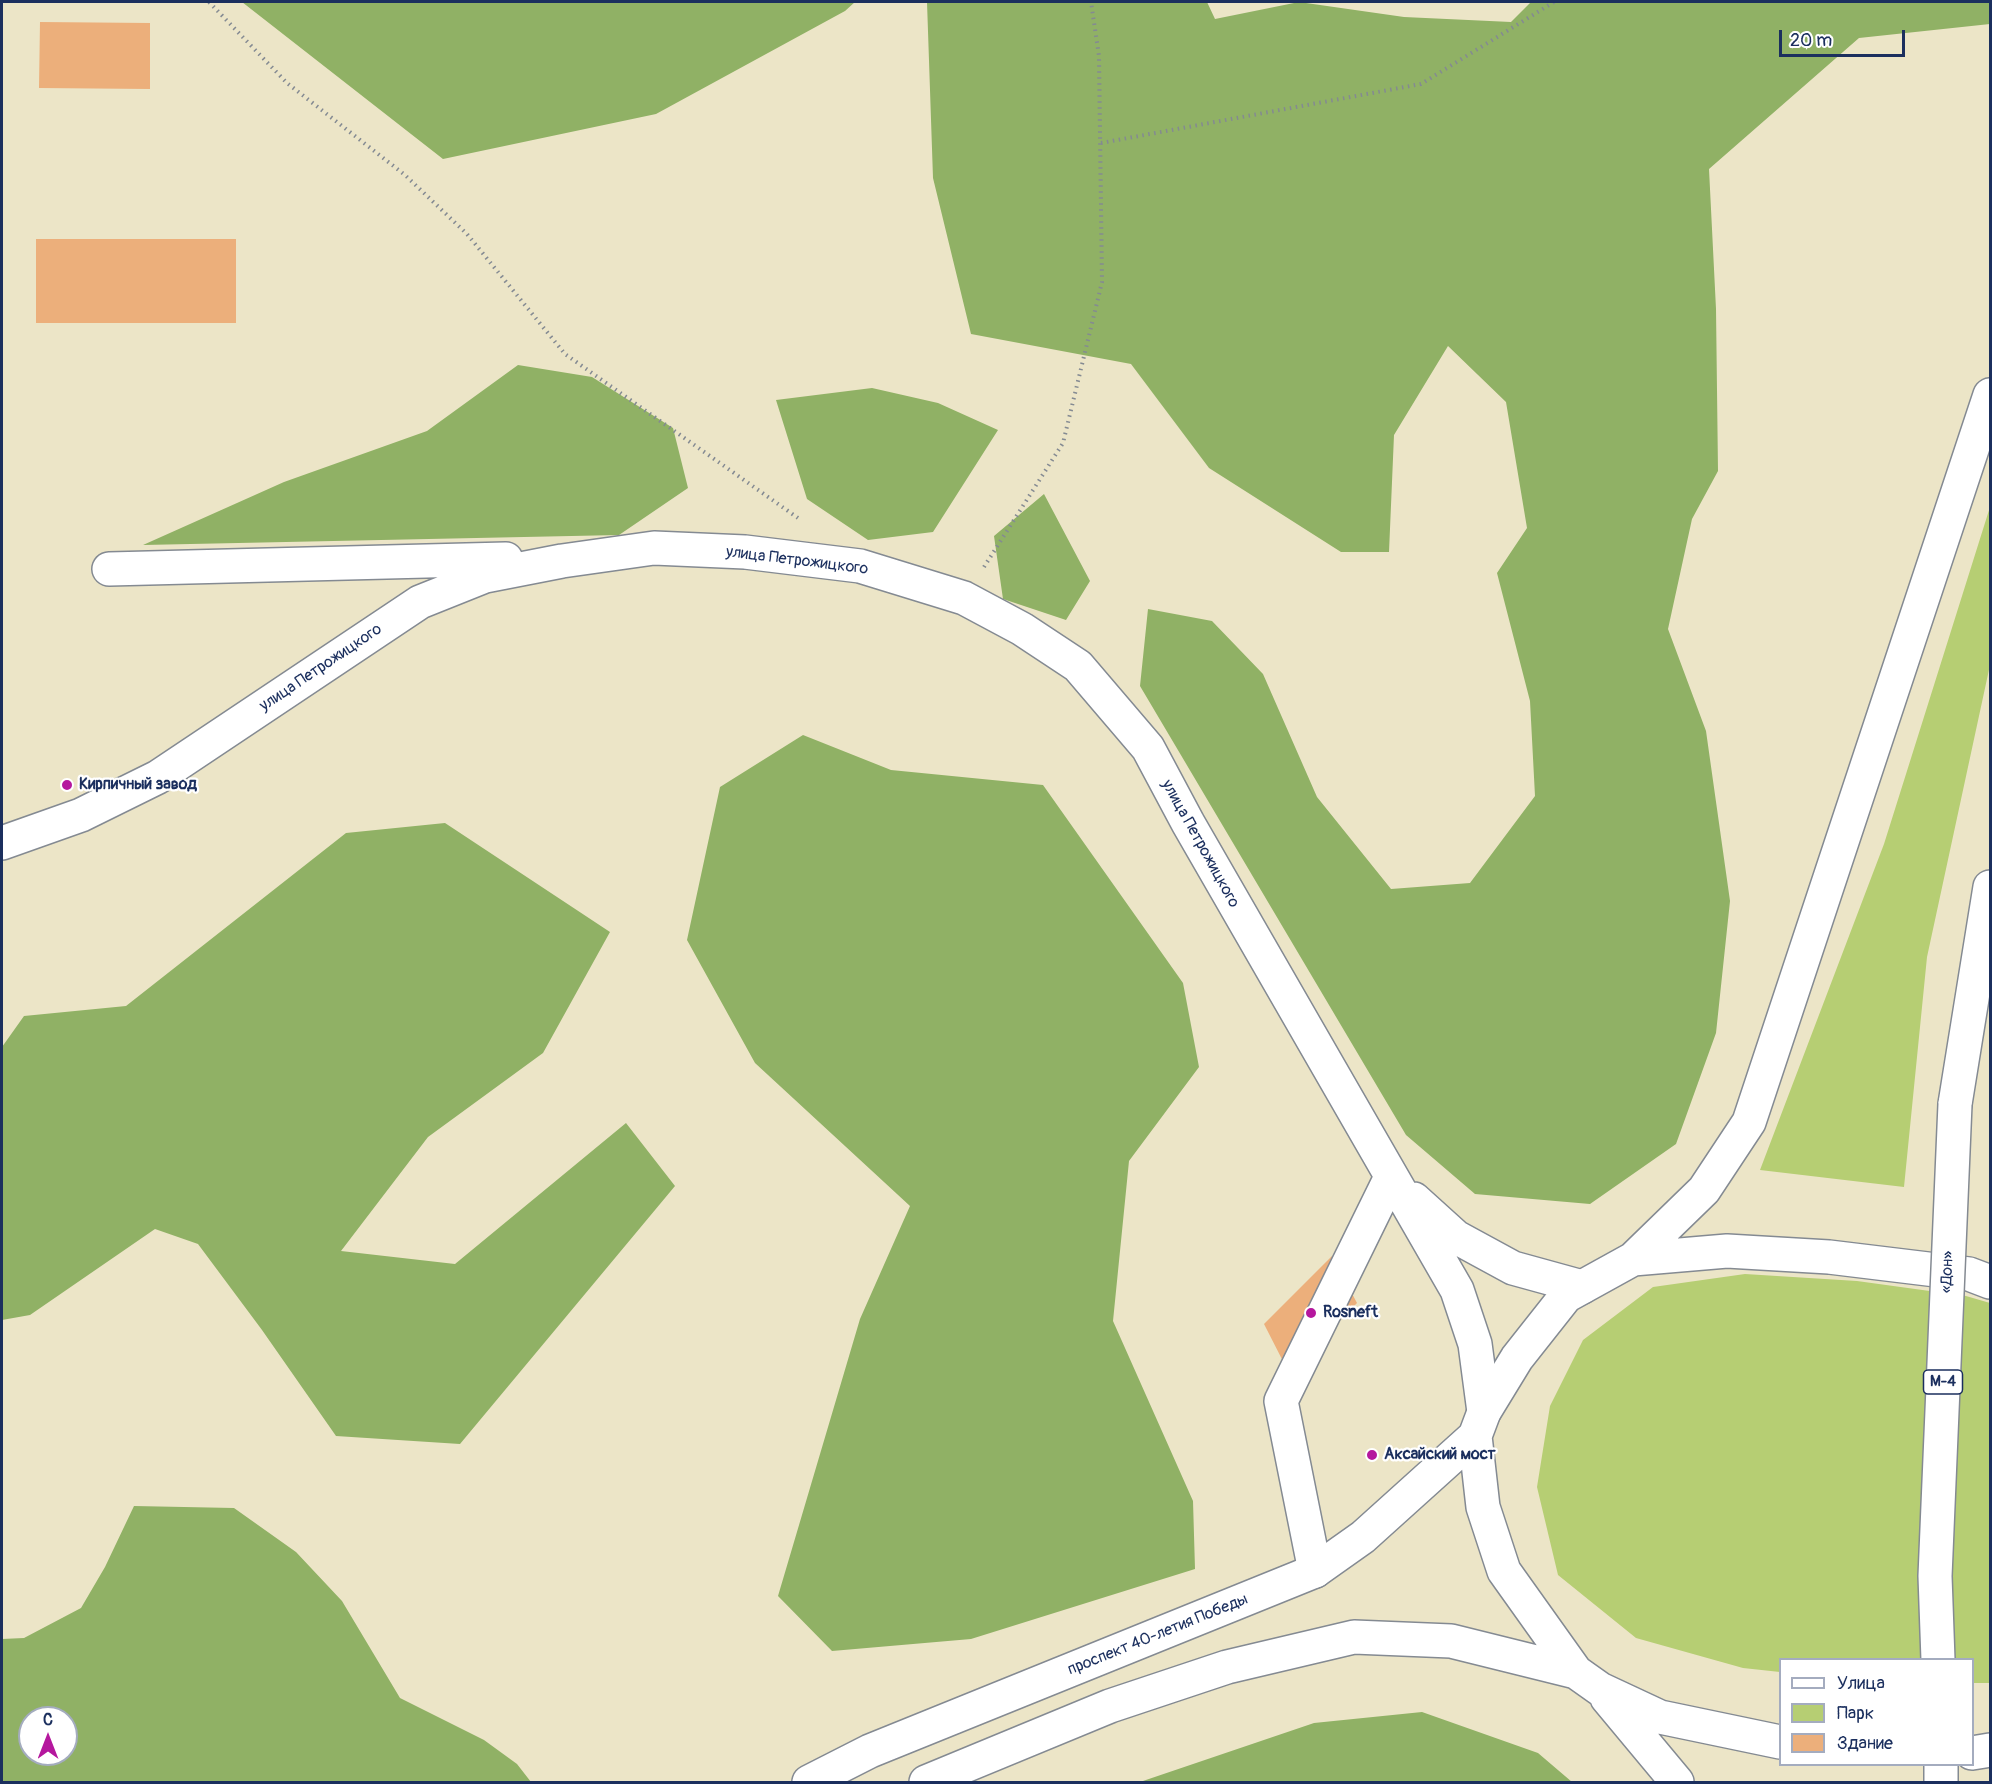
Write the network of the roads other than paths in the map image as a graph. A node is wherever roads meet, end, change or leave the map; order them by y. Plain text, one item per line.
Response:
1 (1990, 395) edge
2 (562, 561) junction
3 (109, 569) dead end
4 (2, 843) edge
5 (1990, 887) edge
6 (1390, 1178) junction
7 (1633, 1259) junction
8 (1990, 1282) edge
9 (1582, 1287) junction
10 (1480, 1424) junction
11 (1315, 1571) junction
12 (1938, 1658) edge
13 (1588, 1681) junction
14 (1779, 1742) edge
15 (1990, 1750) edge
16 (1974, 1753) edge
17 (1941, 1766) edge
18 (809, 1782) edge
19 (926, 1782) edge
20 (1677, 1782) edge
21 (1941, 1782) edge

1 - 7 main road
2 - 3 main road
2 - 4 main road, улица Петрожицкого
2 - 6 main road, улица Петрожицкого
5 - 12 main road, «Дон» / М-4, bridge
6 - 9 main road, улица Петрожицкого
6 - 10 main road, улица Петрожицкого
6 - 11 main road
7 - 8 main road
7 - 9 main road, проспект 40-летия Победы
9 - 10 main road, проспект 40-летия Победы
10 - 11 main road, проспект 40-летия Победы
10 - 13 main road, улица Петрожицкого
11 - 18 main road, проспект 40-летия Победы
13 - 14 main road
13 - 19 main road
13 - 20 main road, улица Петрожицкого
15 - 16 main road
17 - 21 main road

